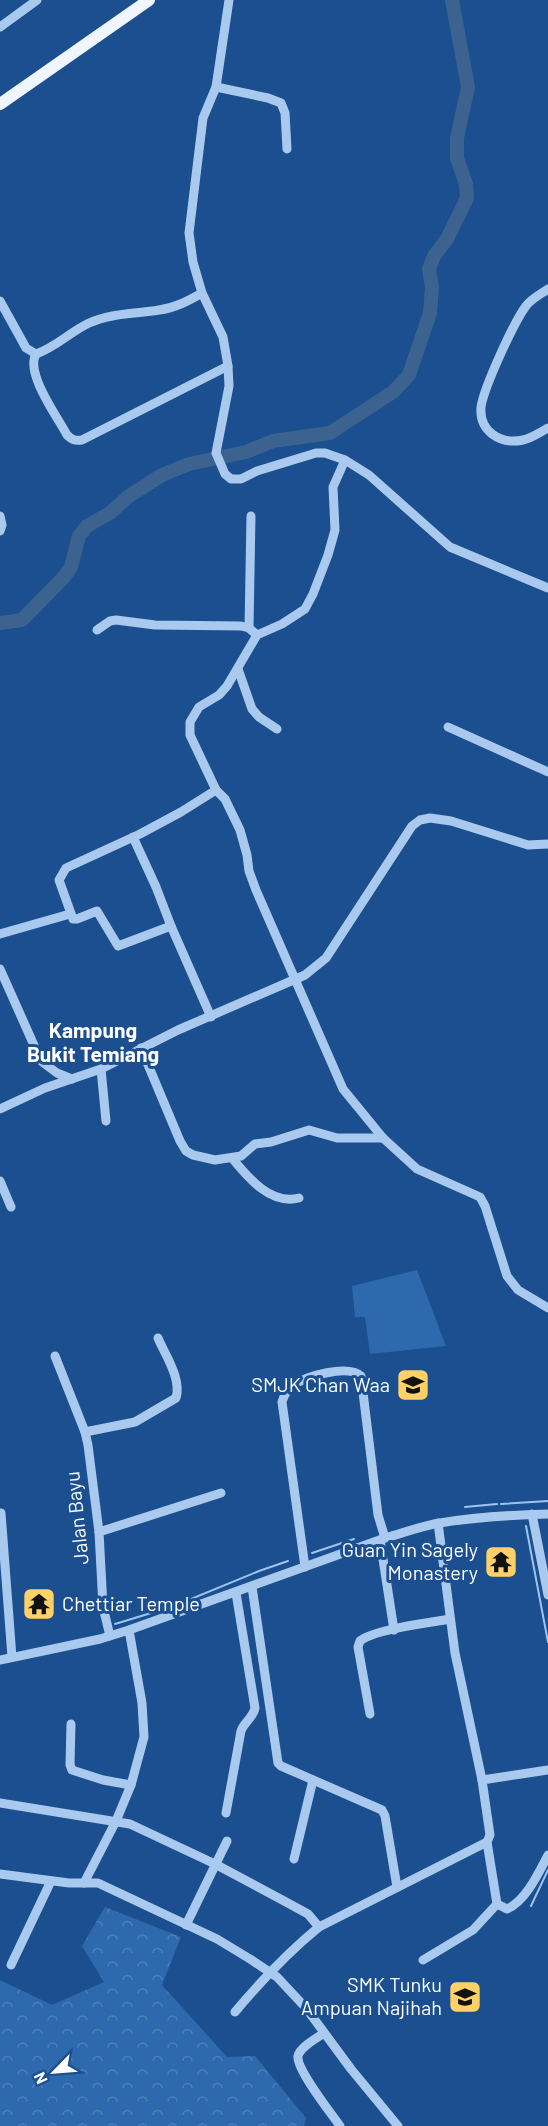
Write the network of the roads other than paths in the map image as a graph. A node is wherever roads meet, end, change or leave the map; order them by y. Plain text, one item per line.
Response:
1 (37, 0) edge
2 (149, 0) edge
3 (229, 0) edge
4 (0, 27) edge
5 (216, 87) junction
6 (0, 104) edge
7 (287, 149) dead end
8 (548, 289) edge
9 (202, 293) junction
10 (0, 301) edge
11 (36, 354) junction
12 (228, 366) junction
13 (548, 428) edge
14 (345, 460) junction
15 (0, 516) edge
16 (251, 516) dead end
17 (0, 531) edge
18 (548, 588) edge
19 (97, 630) dead end
20 (253, 632) junction
21 (238, 669) junction
22 (448, 727) dead end
23 (277, 729) dead end
24 (548, 772) edge
25 (216, 790) junction
26 (132, 837) junction
27 (548, 844) edge
28 (70, 914) junction
29 (171, 926) junction
30 (0, 934) edge
31 (0, 969) edge
32 (296, 980) junction
33 (4, 992) edge
34 (211, 1017) junction
35 (141, 1048) junction
36 (46, 1066) junction
37 (101, 1069) junction
38 (72, 1079) junction
39 (51, 1086) junction
40 (0, 1109) edge
41 (106, 1121) dead end
42 (383, 1137) junction
43 (232, 1158) junction
44 (0, 1181) edge
45 (299, 1198) dead end
46 (11, 1207) dead end
47 (548, 1308) edge
48 (158, 1338) dead end
49 (55, 1356) dead end
50 (85, 1432) junction
51 (221, 1493) dead end
52 (1, 1513) edge
53 (532, 1514) junction
54 (548, 1514) edge
55 (438, 1523) junction
56 (99, 1532) junction
57 (382, 1539) junction
58 (305, 1568) junction
59 (3, 1583) edge
60 (252, 1587) junction
61 (236, 1593) junction
62 (548, 1595) edge
63 (450, 1619) junction
64 (129, 1630) junction
65 (394, 1630) junction
66 (110, 1636) junction
67 (12, 1657) junction
68 (0, 1660) edge
69 (370, 1714) dead end
70 (71, 1724) dead end
71 (548, 1770) edge
72 (313, 1780) junction
73 (482, 1780) junction
74 (130, 1785) junction
75 (0, 1803) edge
76 (226, 1813) dead end
77 (116, 1821) junction
78 (227, 1841) dead end
79 (487, 1842) junction
80 (548, 1855) edge
81 (294, 1859) dead end
82 (215, 1864) junction
83 (0, 1874) edge
84 (51, 1881) junction
85 (84, 1883) junction
86 (397, 1887) junction
87 (497, 1904) junction
88 (186, 1925) junction
89 (319, 1927) junction
90 (423, 1960) dead end
91 (11, 1965) dead end
92 (269, 1971) junction
93 (235, 2012) dead end
94 (324, 2033) junction
95 (340, 2126) edge
96 (398, 2126) edge

1 - 4 street
2 - 6 main road
3 - 5 street
5 - 7 street
5 - 9 street
8 - 13 street
9 - 11 street
9 - 12 street
10 - 11 street
11 - 12 street
12 - 14 street
14 - 18 street
14 - 20 street
15 - 17 street
16 - 20 street
19 - 20 street
20 - 21 street
21 - 23 street
21 - 25 street
22 - 24 street
25 - 26 street
25 - 32 street
26 - 28 street
26 - 29 street
27 - 32 street
28 - 29 street
28 - 30 street
29 - 34 street
31 - 33 street
32 - 34 street
32 - 42 street
33 - 36 street
34 - 35 street
35 - 37 street
35 - 43 street
36 - 38 street
36 - 39 street
37 - 38 street
37 - 41 street
38 - 39 street
39 - 40 street
42 - 43 street
42 - 47 street
43 - 45 street
44 - 46 street
48 - 50 street
49 - 50 street, Jalan Bayu
50 - 56 street, Jalan Bayu
51 - 56 street
52 - 59 street
53 - 54 street
53 - 55 street
53 - 62 street
55 - 57 street
55 - 63 street
56 - 66 street, Jalan Bayu
57 - 58 street
57 - 58 street
57 - 65 street
58 - 60 street
59 - 67 street
60 - 61 street
60 - 72 street
61 - 64 street
61 - 76 street
63 - 65 street
63 - 73 street
64 - 66 street
64 - 74 street
65 - 69 street
66 - 67 street
67 - 68 street
70 - 74 street
71 - 73 street
72 - 81 street
72 - 86 street
73 - 79 street
74 - 77 street
75 - 77 street
77 - 82 street
77 - 85 street
78 - 82 street
79 - 86 street
79 - 87 street
80 - 87 street
82 - 88 street
82 - 89 street
83 - 84 street
84 - 85 street
84 - 91 street
85 - 88 street
86 - 89 street
87 - 90 street
88 - 92 street
89 - 92 street
92 - 93 street
92 - 94 street
94 - 95 street
94 - 96 street

